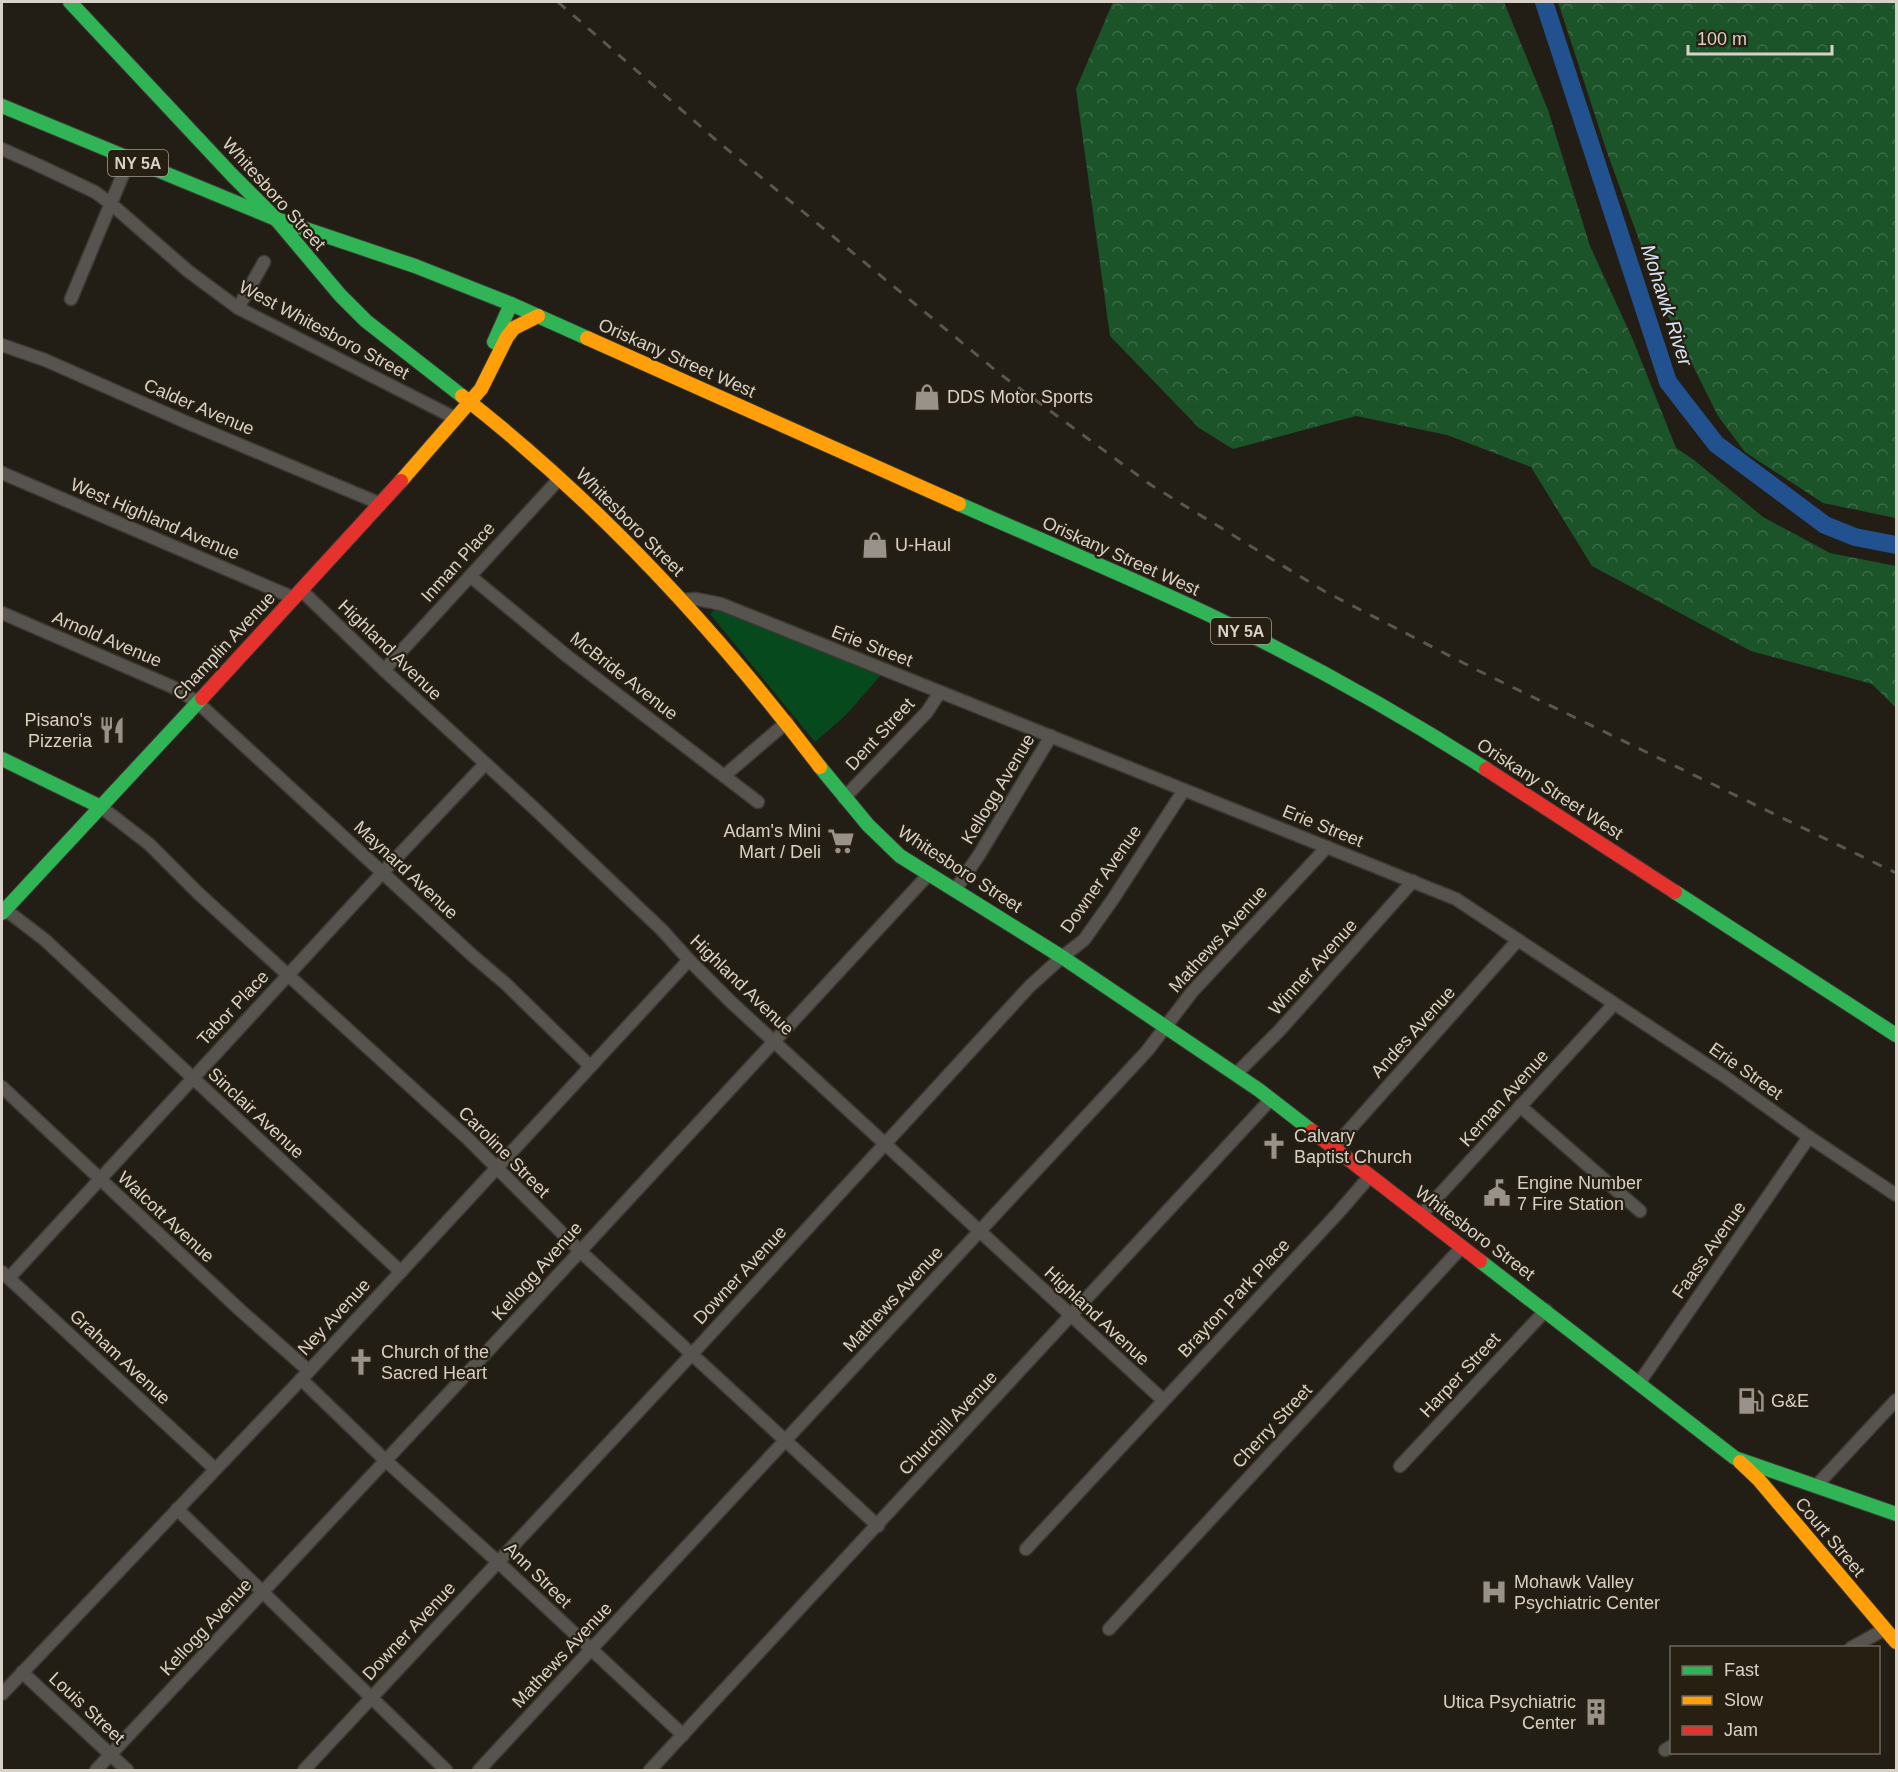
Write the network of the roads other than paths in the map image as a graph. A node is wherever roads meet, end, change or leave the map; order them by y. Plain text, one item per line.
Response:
1 (70, 2) edge
2 (2, 106) edge
3 (2, 149) edge
4 (129, 160) junction
5 (110, 203) junction
6 (276, 219) junction
7 (264, 262) dead end
8 (71, 299) dead end
9 (511, 304) junction
10 (238, 308) junction
11 (538, 316) junction
12 (2, 345) edge
13 (470, 401) junction
14 (455, 418) junction
15 (2, 472) edge
16 (560, 478) junction
17 (381, 504) junction
18 (470, 576) junction
19 (298, 594) junction
20 (682, 600) junction
21 (2, 613) edge
22 (384, 670) junction
23 (940, 692) junction
24 (197, 702) junction
25 (787, 722) junction
26 (1051, 736) junction
27 (2, 759) edge
28 (485, 764) junction
29 (724, 776) junction
30 (1184, 790) junction
31 (844, 798) junction
32 (758, 802) dead end
33 (101, 807) junction
34 (1327, 847) junction
35 (383, 872) junction
36 (929, 874) junction
37 (1413, 881) junction
38 (955, 890) junction
39 (3, 910) edge
40 (1518, 940) junction
41 (1062, 957) junction
42 (688, 960) junction
43 (289, 974) junction
44 (1614, 1004) junction
45 (1165, 1026) junction
46 (1896, 1035) edge
47 (774, 1042) junction
48 (590, 1066) junction
49 (1236, 1074) junction
50 (192, 1079) junction
51 (2, 1087) edge
52 (1271, 1099) junction
53 (1520, 1106) junction
54 (1809, 1137) junction
55 (885, 1144) junction
56 (1334, 1148) junction
57 (496, 1168) junction
58 (1370, 1176) junction
59 (99, 1179) junction
60 (1896, 1195) edge
61 (1640, 1211) dead end
62 (1421, 1215) junction
63 (981, 1232) junction
64 (1461, 1247) junction
65 (580, 1251) junction
66 (401, 1272) junction
67 (5, 1275) edge
68 (1545, 1310) junction
69 (1071, 1316) junction
70 (692, 1354) junction
71 (305, 1375) junction
72 (1639, 1383) junction
73 (1163, 1400) junction
74 (1896, 1400) edge
75 (786, 1440) junction
76 (367, 1443) joint
77 (1735, 1458) junction
78 (385, 1460) junction
79 (1400, 1466) dead end
80 (215, 1469) junction
81 (1817, 1485) junction
82 (177, 1509) junction
83 (1896, 1514) edge
84 (878, 1526) junction
85 (1026, 1549) dead end
86 (498, 1562) junction
87 (261, 1593) junction
88 (1109, 1629) dead end
89 (1885, 1629) junction
90 (1896, 1642) edge
91 (1853, 1646) edge
92 (591, 1650) junction
93 (22, 1672) junction
94 (2, 1694) edge
95 (371, 1699) junction
96 (683, 1735) junction
97 (111, 1755) junction
98 (96, 1770) edge
99 (127, 1770) edge
100 (304, 1770) edge
101 (446, 1770) edge
102 (479, 1770) edge
103 (650, 1770) edge

1 - 6 street, Whitesboro Street
2 - 4 street, NY 5A
3 - 5 street, West Whitesboro Street
4 - 5 street
4 - 6 street, NY 5A
5 - 8 street
5 - 10 street, West Whitesboro Street
6 - 9 street, Oriskany Street West / NY 5A
6 - 13 street, Whitesboro Street
7 - 10 street
9 - 11 street, Oriskany Street West / NY 5A
9 - 13 street, Champlin Avenue
10 - 14 street, West Whitesboro Street
11 - 13 street, Champlin Avenue
11 - 46 street, Oriskany Street West / NY 5A
12 - 17 street, Calder Avenue
13 - 14 street, Champlin Avenue
13 - 16 street, Whitesboro Street
14 - 17 street, Champlin Avenue
15 - 19 street, West Highland Avenue
16 - 18 street, Inman Place
16 - 20 street, Whitesboro Street
17 - 19 street, Champlin Avenue
18 - 22 street, Inman Place
18 - 29 street, McBride Avenue
19 - 22 street, Highland Avenue
19 - 24 street, Champlin Avenue
20 - 23 street, Erie Street
20 - 25 street, Whitesboro Street
21 - 24 street, Arnold Avenue
22 - 28 street, Highland Avenue
23 - 26 street, Erie Street
23 - 31 street, Dent Street
24 - 33 street, Champlin Avenue
24 - 35 street, Maynard Avenue
25 - 29 street
25 - 31 street, Whitesboro Street
26 - 30 street, Erie Street
26 - 38 street, Kellogg Avenue
27 - 33 street
28 - 35 street, Tabor Place
28 - 42 street, Highland Avenue
29 - 32 street, McBride Avenue
30 - 34 street, Erie Street
30 - 41 street, Downer Avenue
31 - 36 street, Whitesboro Street
33 - 39 street, Champlin Avenue
33 - 43 street, Caroline Street
34 - 37 street, Erie Street
34 - 45 street, Mathews Avenue
35 - 43 street, Tabor Place
35 - 48 street, Maynard Avenue
36 - 38 street, Whitesboro Street
36 - 47 street, Kellogg Avenue
37 - 40 street, Erie Street
37 - 49 street, Winner Avenue
38 - 41 street, Whitesboro Street
39 - 50 street, Sinclair Avenue
40 - 44 street, Erie Street
40 - 56 street, Andes Avenue
41 - 45 street, Whitesboro Street
41 - 55 street, Downer Avenue
42 - 47 street, Highland Avenue
42 - 48 street, Ney Avenue
43 - 50 street, Tabor Place
43 - 57 street, Caroline Street
44 - 53 street, Kernan Avenue
44 - 54 street, Erie Street
45 - 49 street, Whitesboro Street
45 - 63 street, Mathews Avenue
47 - 55 street, Highland Avenue
47 - 65 street, Kellogg Avenue
48 - 57 street, Ney Avenue
49 - 52 street, Whitesboro Street
50 - 59 street, Tabor Place
50 - 66 street, Sinclair Avenue
51 - 59 street, Walcott Avenue
52 - 56 street, Whitesboro Street
52 - 69 street, Churchill Avenue
53 - 61 street
53 - 62 street, Kernan Avenue
54 - 60 street, Erie Street
54 - 72 street, Faass Avenue
55 - 63 street, Highland Avenue
55 - 70 street, Downer Avenue
56 - 58 street, Whitesboro Street
57 - 65 street, Caroline Street
57 - 66 street, Ney Avenue
58 - 62 street, Whitesboro Street
58 - 73 street, Brayton Park Place
59 - 67 street, Tabor Place
59 - 71 street, Walcott Avenue
62 - 64 street, Whitesboro Street
63 - 69 street, Highland Avenue
63 - 75 street, Mathews Avenue
64 - 68 street, Whitesboro Street
64 - 88 street, Cherry Street
65 - 70 street, Caroline Street
65 - 78 street, Kellogg Avenue
66 - 71 street, Ney Avenue
67 - 80 street, Graham Avenue
68 - 72 street, Whitesboro Street
68 - 79 street, Harper Street
69 - 73 street, Highland Avenue
69 - 84 street, Churchill Avenue
70 - 75 street, Caroline Street
70 - 86 street, Downer Avenue
71 - 76 street, Walcott Avenue
71 - 80 street, Ney Avenue
72 - 77 street, Whitesboro Street
73 - 85 street, Brayton Park Place
74 - 81 street
75 - 84 street, Caroline Street
75 - 92 street, Mathews Avenue
76 - 78 street, Ann Street
77 - 81 street, Whitesboro Street
77 - 89 street, Court Street
78 - 86 street, Ann Street
78 - 87 street, Kellogg Avenue
80 - 82 street, Ney Avenue
81 - 83 street, Whitesboro Street
82 - 87 street
82 - 93 street, Ney Avenue
84 - 96 street, Churchill Avenue
86 - 92 street, Ann Street
86 - 95 street, Downer Avenue
87 - 95 street
87 - 97 street, Kellogg Avenue
89 - 90 street, Court Street
89 - 91 street
92 - 96 street, Ann Street
92 - 102 street, Mathews Avenue
93 - 94 street, Ney Avenue
93 - 97 street, Louis Street
95 - 100 street, Downer Avenue
95 - 101 street
96 - 103 street, Churchill Avenue
97 - 98 street, Kellogg Avenue
97 - 99 street, Louis Street

